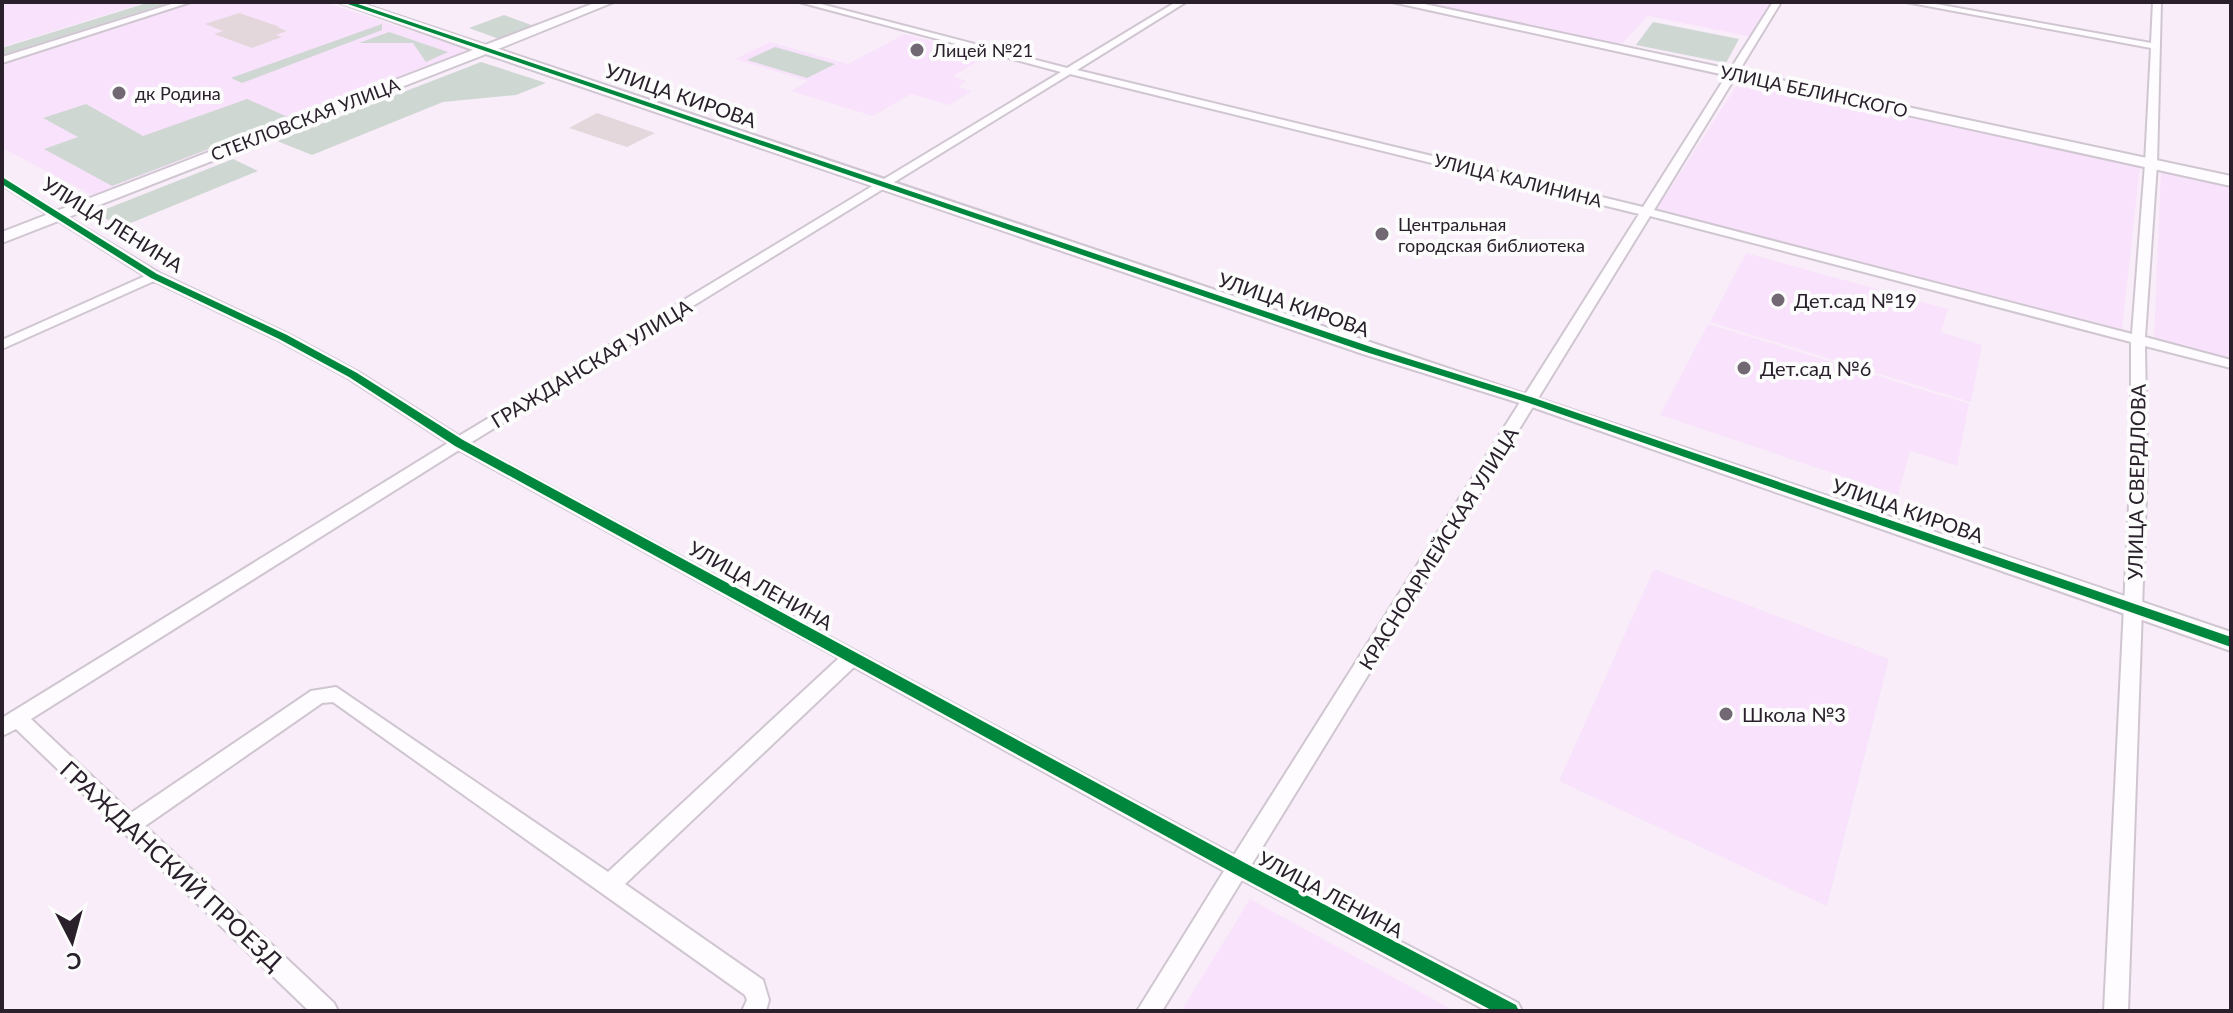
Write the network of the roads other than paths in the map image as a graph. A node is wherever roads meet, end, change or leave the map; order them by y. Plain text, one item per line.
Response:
1 (187, 2) edge
2 (345, 2) edge
3 (608, 2) edge
4 (803, 2) edge
5 (1182, 2) edge
6 (1398, 2) edge
7 (1777, 2) edge
8 (1910, 2) edge
9 (2157, 2) edge
10 (2154, 46) junction
11 (487, 50) junction
12 (2, 60) edge
13 (1069, 71) junction
14 (1733, 73) junction
15 (2151, 164) junction
16 (2, 180) edge
17 (2231, 181) edge
18 (882, 185) junction
19 (1647, 212) junction
20 (60, 214) junction
21 (2, 238) edge
22 (154, 276) junction
23 (2138, 339) junction
24 (2, 345) edge
25 (2231, 364) edge
26 (1530, 400) junction
27 (459, 443) junction
28 (2133, 609) junction
29 (2231, 642) edge
30 (852, 657) junction
31 (10, 723) edge
32 (129, 825) junction
33 (1239, 868) junction
34 (608, 886) junction
35 (326, 1011) edge
36 (754, 1011) edge
37 (1149, 1011) edge
38 (1510, 1011) edge
39 (2116, 1011) edge

1 - 12 street
2 - 11 street, УЛИЦА КИРОВА
3 - 11 street, СТЕКЛОВСКАЯ УЛИЦА
4 - 13 street, УЛИЦА КАЛИНИНА
5 - 13 street, ГРАЖДАНСКАЯ УЛИЦА
6 - 14 street, УЛИЦА БЕЛИНСКОГО
7 - 14 street, КРАСНОАРМЕЙСКАЯ УЛИЦА
8 - 10 street
9 - 10 street, УЛИЦА СВЕРДЛОВА
10 - 15 street, УЛИЦА СВЕРДЛОВА
11 - 18 street, УЛИЦА КИРОВА
11 - 20 street, СТЕКЛОВСКАЯ УЛИЦА
13 - 18 street, ГРАЖДАНСКАЯ УЛИЦА
13 - 19 street, УЛИЦА КАЛИНИНА
14 - 15 street, УЛИЦА БЕЛИНСКОГО
14 - 19 street, КРАСНОАРМЕЙСКАЯ УЛИЦА
15 - 17 street, УЛИЦА БЕЛИНСКОГО
15 - 23 street, УЛИЦА СВЕРДЛОВА
16 - 20 street, УЛИЦА ЛЕНИНА
18 - 26 street, УЛИЦА КИРОВА
18 - 27 street, ГРАЖДАНСКАЯ УЛИЦА
19 - 23 street, УЛИЦА КАЛИНИНА
19 - 26 street, КРАСНОАРМЕЙСКАЯ УЛИЦА
20 - 21 street, СТЕКЛОВСКАЯ УЛИЦА
20 - 22 street, УЛИЦА ЛЕНИНА
22 - 24 street
22 - 27 street, УЛИЦА ЛЕНИНА
23 - 25 street, УЛИЦА КАЛИНИНА
23 - 28 street, УЛИЦА СВЕРДЛОВА
26 - 28 street, УЛИЦА КИРОВА
26 - 33 street, КРАСНОАРМЕЙСКАЯ УЛИЦА
27 - 30 street, УЛИЦА ЛЕНИНА
27 - 31 street, ГРАЖДАНСКАЯ УЛИЦА
28 - 29 street, УЛИЦА КИРОВА
28 - 39 street, УЛИЦА СВЕРДЛОВА
30 - 33 street, УЛИЦА ЛЕНИНА
30 - 34 street
31 - 32 street, ГРАЖДАНСКИЙ ПРОЕЗД
32 - 34 street
32 - 35 street, ГРАЖДАНСКИЙ ПРОЕЗД
33 - 37 street, КРАСНОАРМЕЙСКАЯ УЛИЦА
33 - 38 street, УЛИЦА ЛЕНИНА
34 - 36 street

